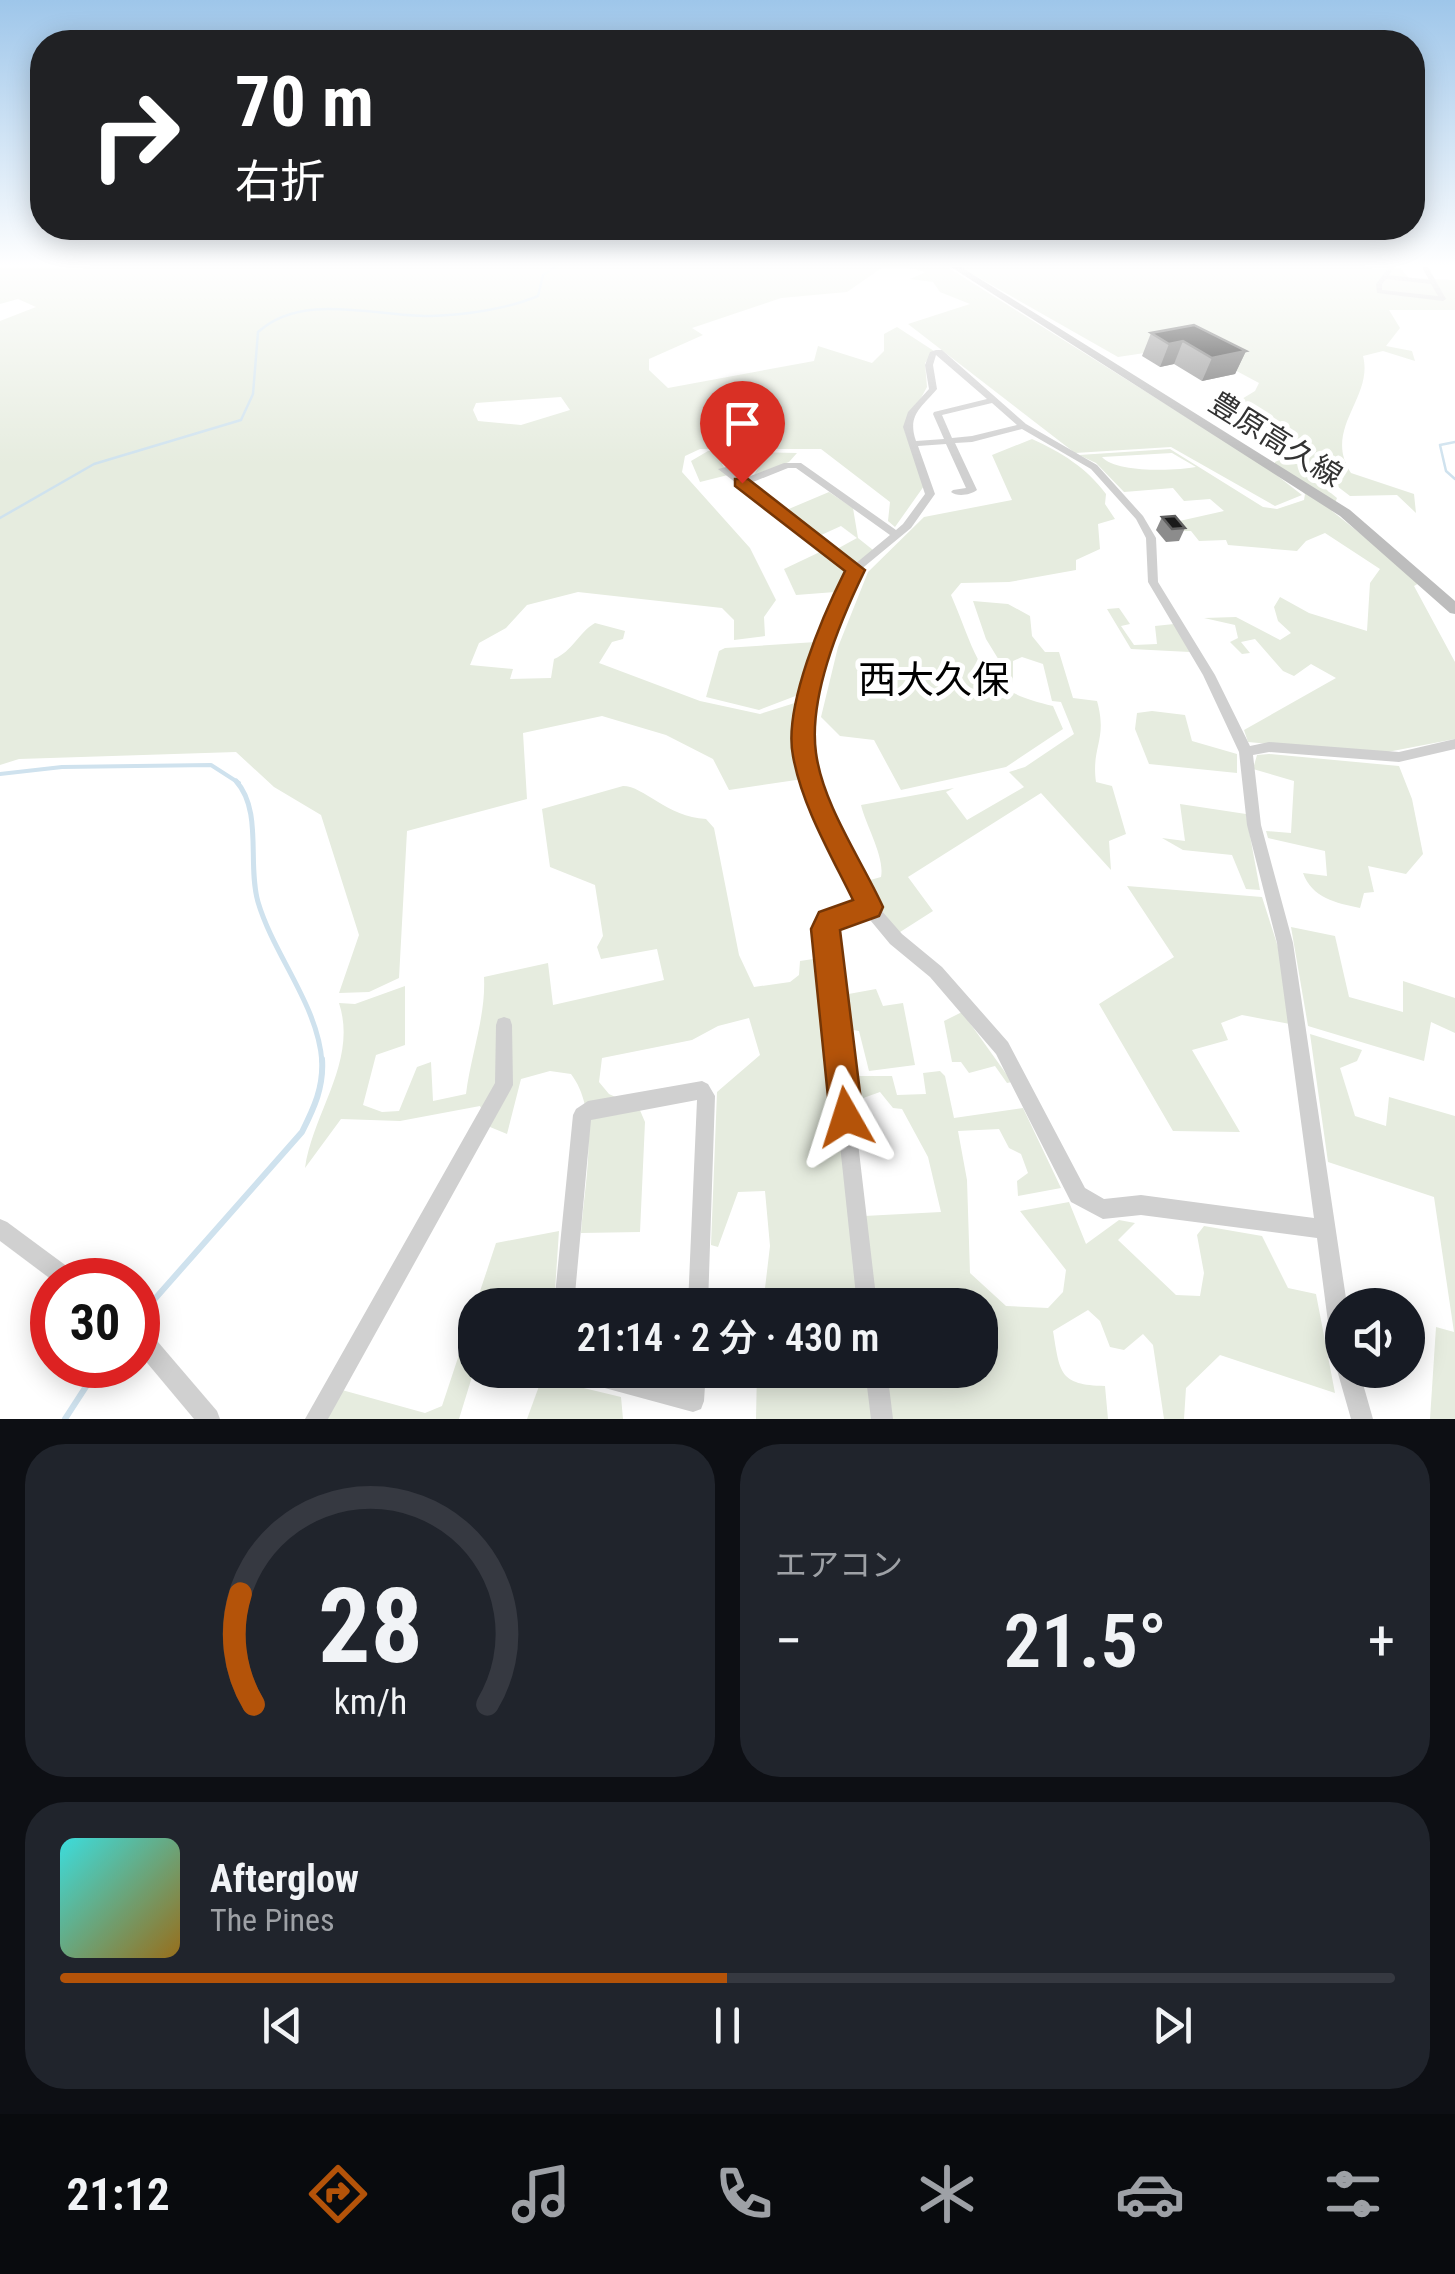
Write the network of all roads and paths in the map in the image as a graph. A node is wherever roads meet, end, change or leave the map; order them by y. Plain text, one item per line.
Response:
1 (1060, 333) edge
2 (993, 400) junction
3 (1023, 426) junction
4 (950, 442) junction
5 (912, 444) junction
6 (723, 469) dead end
7 (742, 483) junction
8 (956, 492) dead end
9 (896, 534) junction
10 (855, 570) junction
11 (1455, 609) edge
12 (1455, 744) edge
13 (1246, 752) junction
14 (870, 907) junction
15 (504, 1025) dead end
16 (1324, 1229) junction
17 (0, 1230) edge
18 (38, 1258) edge
19 (566, 1288) edge
20 (699, 1288) edge
21 (866, 1288) edge
22 (1333, 1288) edge
23 (160, 1361) edge
24 (630, 1388) edge
25 (878, 1388) edge
26 (1353, 1388) edge
27 (693, 1410) edge
28 (209, 1419) edge
29 (316, 1419) edge
30 (882, 1419) edge
31 (1362, 1419) edge

1 - 11 main road, 豊原高久線
2 - 3 street
2 - 4 street
2 - 5 street
3 - 4 street
3 - 13 street
4 - 5 street
4 - 8 street
5 - 9 street
6 - 7 street
7 - 9 street
7 - 10 street
9 - 10 street
10 - 14 street
12 - 13 street
13 - 16 street
14 - 16 street
14 - 21 street
15 - 29 street
16 - 22 street
17 - 18 street
19 - 20 street
23 - 28 street
24 - 27 street
25 - 30 street
26 - 31 street

